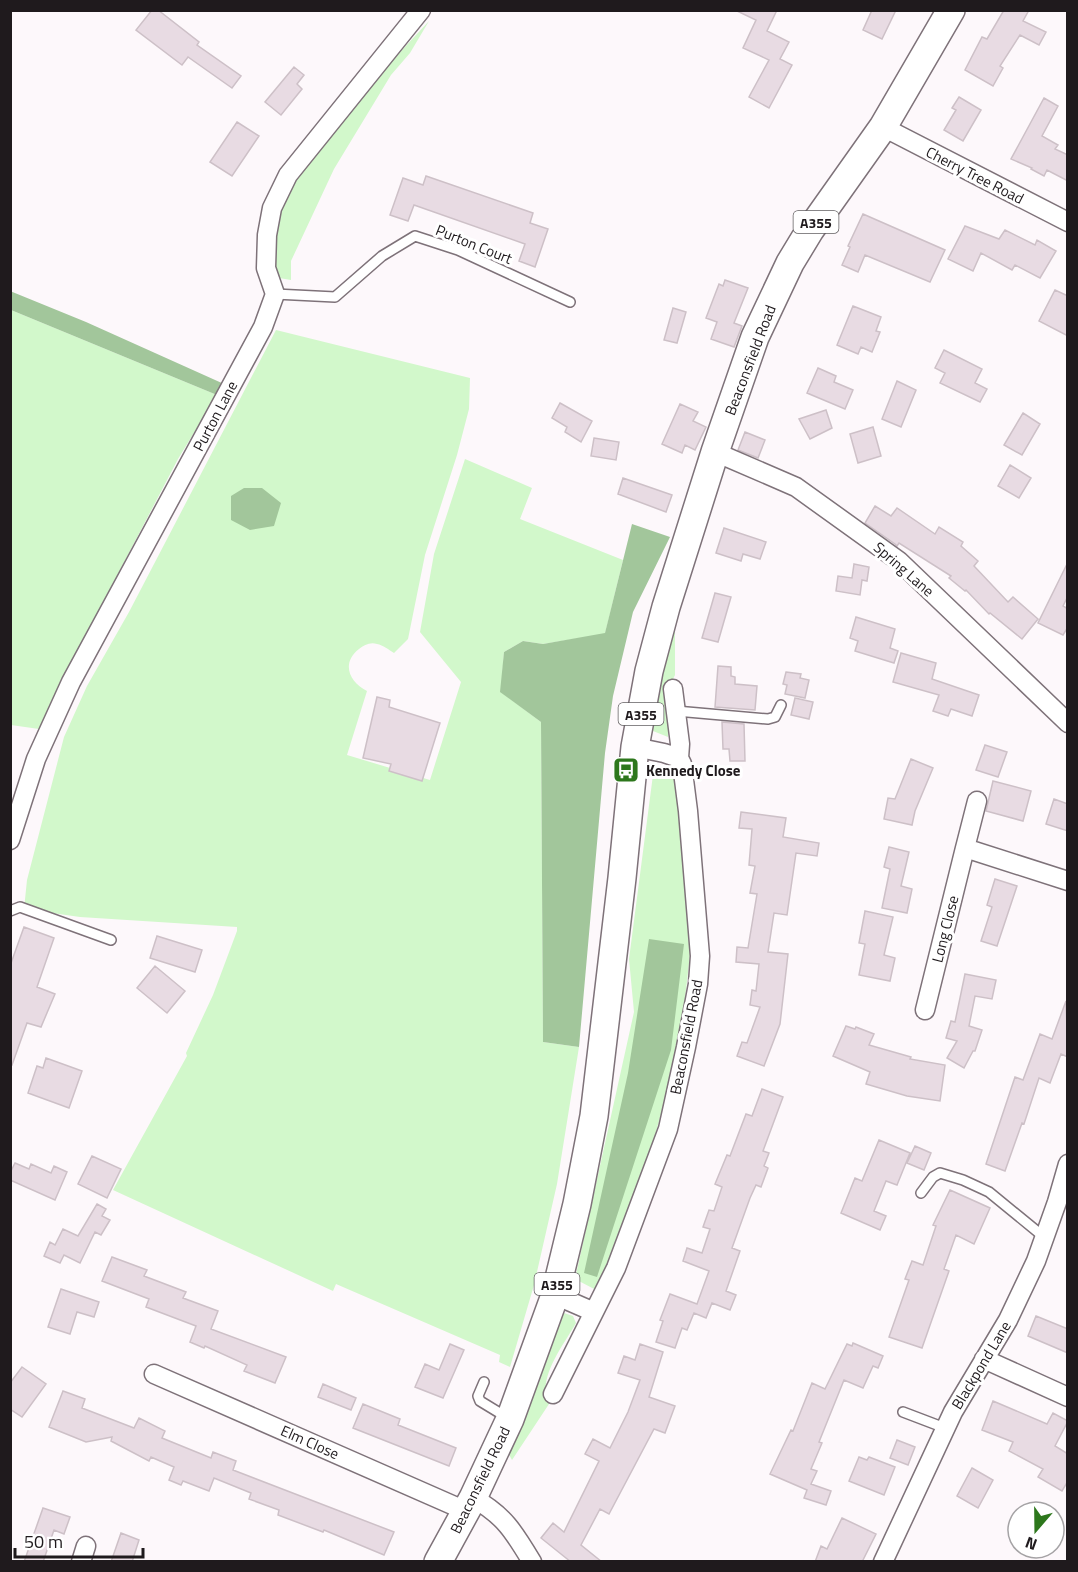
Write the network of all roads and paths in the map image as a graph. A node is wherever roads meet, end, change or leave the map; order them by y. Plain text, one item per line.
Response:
1 (421, 10) edge
2 (942, 13) edge
3 (883, 127) junction
4 (1068, 222) edge
5 (275, 294) junction
6 (570, 303) dead end
7 (715, 452) junction
8 (673, 689) dead end
9 (781, 705) dead end
10 (676, 711) junction
11 (1068, 723) edge
12 (635, 747) junction
13 (679, 758) junction
14 (977, 801) dead end
15 (10, 840) edge
16 (965, 848) junction
17 (1068, 881) edge
18 (10, 911) edge
19 (111, 940) dead end
20 (925, 1010) dead end
21 (1068, 1164) edge
22 (921, 1193) dead end
23 (1044, 1237) junction
24 (555, 1295) junction
25 (594, 1312) junction
26 (984, 1359) junction
27 (154, 1374) dead end
28 (484, 1382) dead end
29 (553, 1394) dead end
30 (1068, 1397) edge
31 (903, 1412) dead end
32 (510, 1419) junction
33 (945, 1428) junction
34 (469, 1504) junction
35 (438, 1562) edge
36 (532, 1562) edge
37 (883, 1562) edge

1 - 5 street
2 - 3 main road, Beaconsfield Road / A355
3 - 4 street, Cherry Tree Road
3 - 7 main road, Beaconsfield Road / A355
5 - 6 lane, Purton Court
5 - 15 street, Purton Lane
7 - 11 street, Spring Lane
7 - 12 main road, Beaconsfield Road / A355
8 - 10 street, Beaconsfield Road
9 - 10 lane
10 - 13 street, Beaconsfield Road
12 - 13 street
12 - 24 main road, Beaconsfield Road / A355
13 - 25 street, Beaconsfield Road
14 - 16 street, Long Close
16 - 17 street
16 - 20 street, Long Close
18 - 19 lane
21 - 23 street, Blackpond Lane
22 - 23 lane
23 - 26 street, Blackpond Lane
24 - 25 street
24 - 32 main road, Beaconsfield Road / A355
25 - 29 street, Beaconsfield Road
26 - 30 street
26 - 33 street, Blackpond Lane
27 - 34 street, Elm Close
28 - 32 lane
31 - 33 lane
32 - 34 main road, Beaconsfield Road / A355
33 - 37 street, Blackpond Lane
34 - 35 main road, Beaconsfield Road / A355
34 - 36 street

